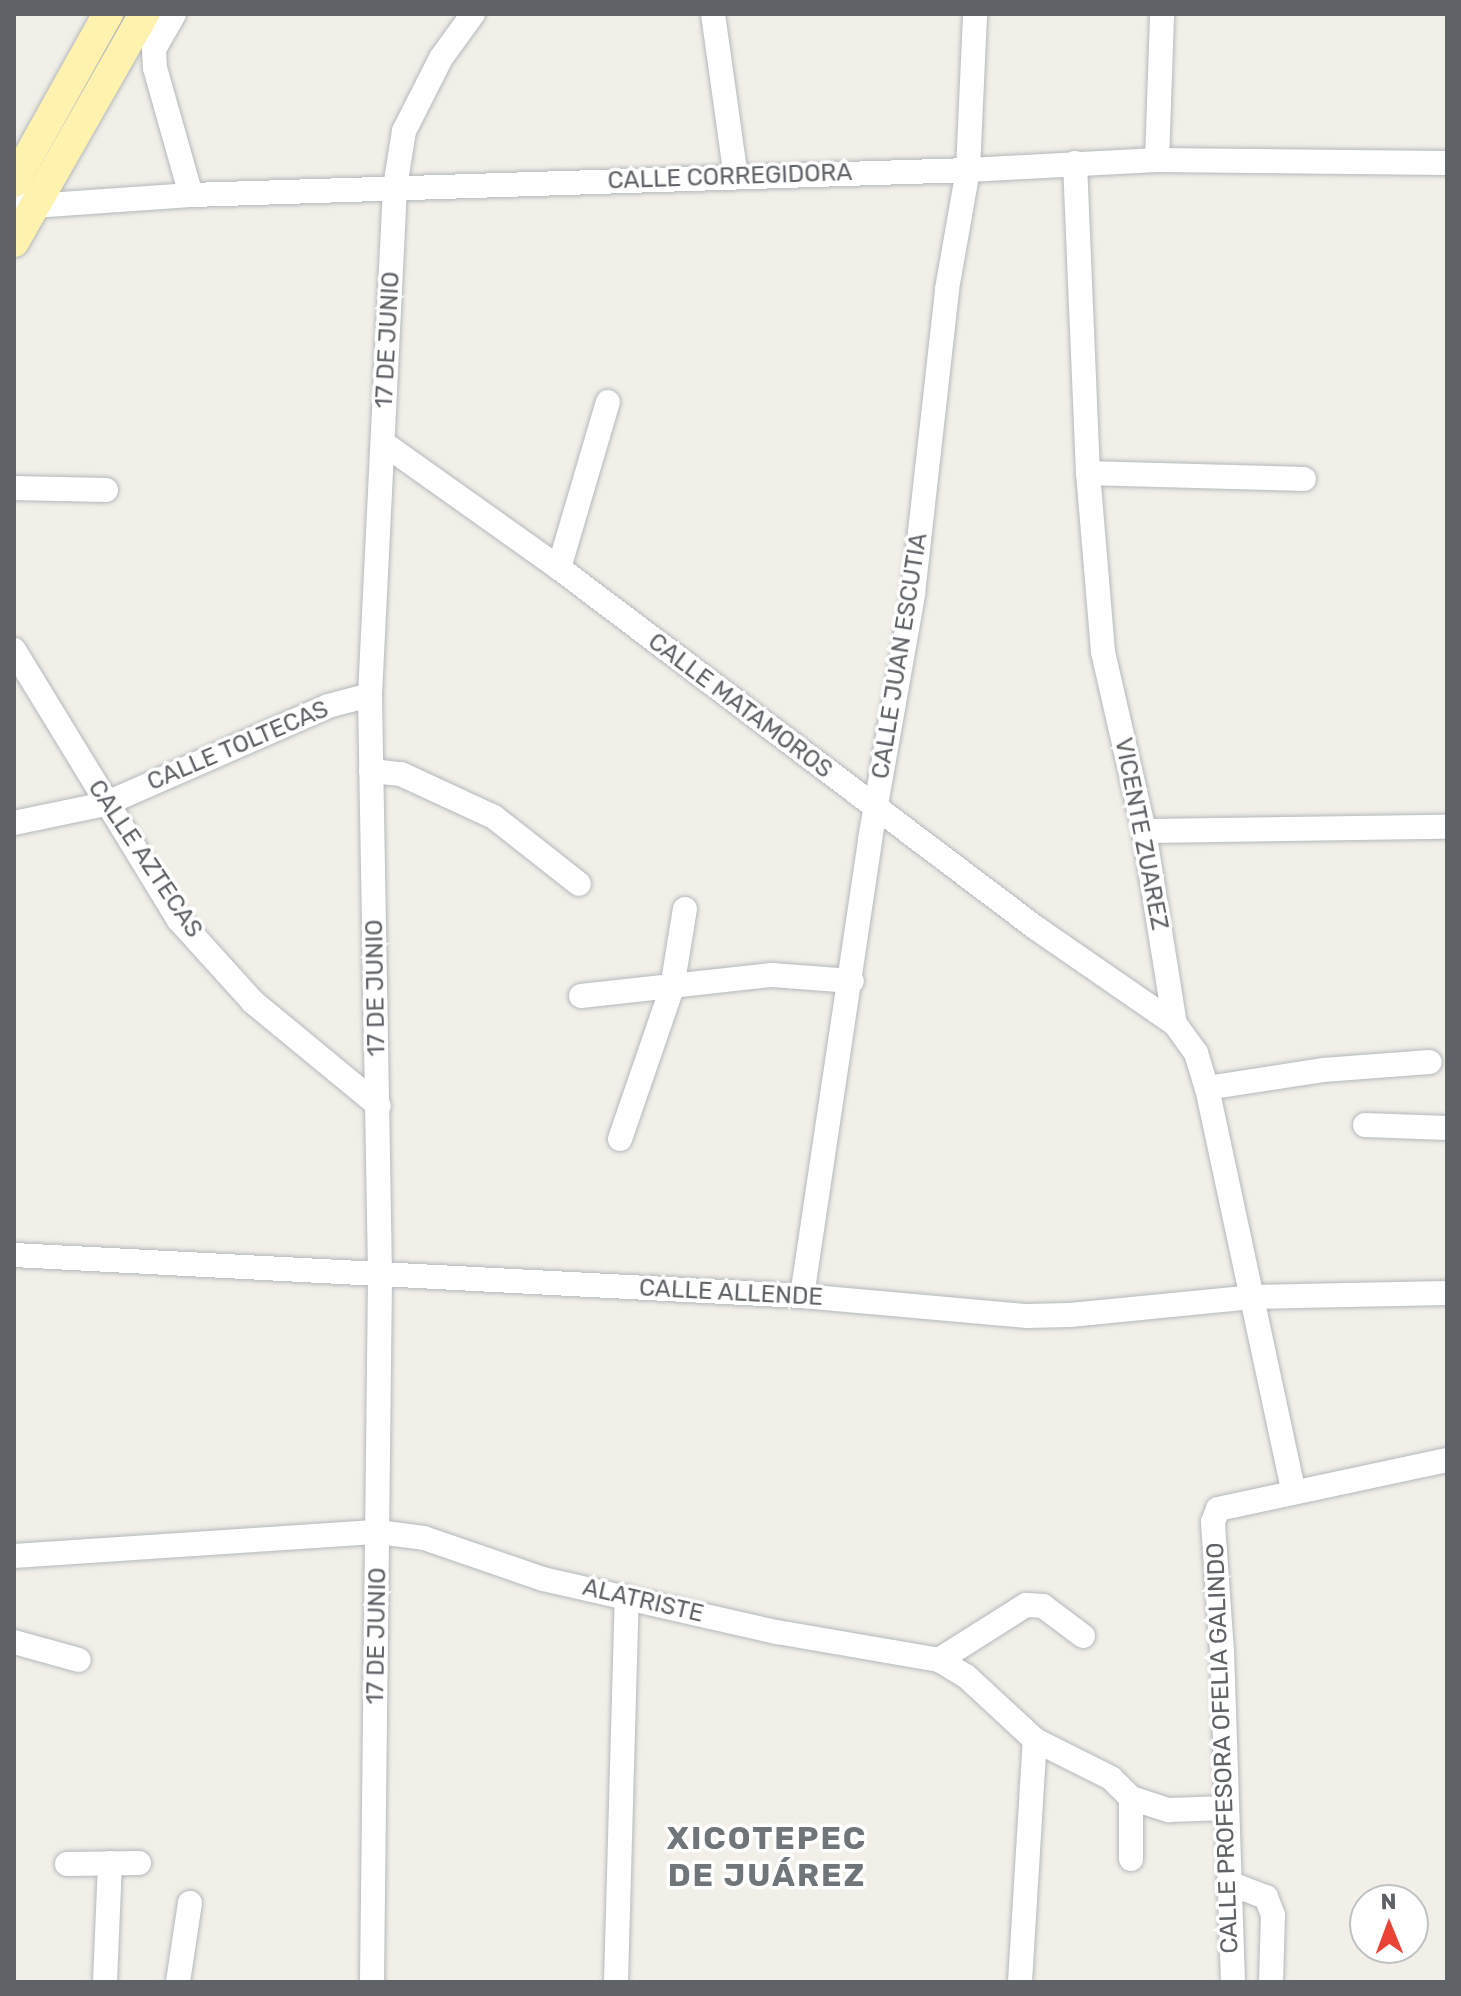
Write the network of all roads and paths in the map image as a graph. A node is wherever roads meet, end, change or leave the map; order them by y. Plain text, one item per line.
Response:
1 (108, 14) edge
2 (144, 14) edge
3 (174, 14) edge
4 (473, 14) edge
5 (713, 14) edge
6 (975, 14) edge
7 (1162, 14) edge
8 (1157, 160) junction
9 (1075, 163) junction
10 (1447, 163) edge
11 (968, 170) junction
12 (736, 177) junction
13 (14, 182) edge
14 (395, 187) junction
15 (191, 195) junction
16 (24, 204) edge
17 (14, 242) edge
18 (608, 402) dead end
19 (383, 443) junction
20 (1088, 473) junction
21 (1304, 479) dead end
22 (14, 488) edge
23 (106, 490) dead end
24 (559, 568) junction
25 (14, 650) edge
26 (370, 695) junction
27 (371, 771) junction
28 (105, 804) junction
29 (876, 809) junction
30 (14, 823) edge
31 (1447, 827) edge
32 (1144, 831) junction
33 (579, 884) dead end
34 (685, 909) dead end
35 (852, 981) junction
36 (672, 988) junction
37 (581, 996) dead end
38 (1175, 1024) junction
39 (1430, 1062) dead end
40 (1207, 1088) junction
41 (379, 1106) junction
42 (1365, 1125) dead end
43 (1447, 1128) edge
44 (620, 1139) dead end
45 (14, 1255) edge
46 (380, 1274) junction
47 (1447, 1293) edge
48 (802, 1296) junction
49 (1252, 1297) junction
50 (1447, 1460) edge
51 (1293, 1490) junction
52 (378, 1532) junction
53 (14, 1556) edge
54 (627, 1597) junction
55 (1083, 1636) dead end
56 (14, 1642) edge
57 (79, 1660) dead end
58 (939, 1660) junction
59 (1035, 1740) junction
60 (1131, 1798) junction
61 (1226, 1808) junction
62 (1131, 1859) dead end
63 (110, 1863) junction
64 (139, 1863) dead end
65 (67, 1864) dead end
66 (1229, 1883) junction
67 (190, 1903) dead end
68 (105, 1982) edge
69 (178, 1982) edge
70 (372, 1982) edge
71 (616, 1982) edge
72 (1020, 1982) edge
73 (1233, 1982) edge
74 (1271, 1982) edge

1 - 13 main road
2 - 16 main road
3 - 15 street
4 - 14 street, 17 DE JUNIO
5 - 12 street
6 - 11 street, CALLE JUAN ESCUTIA
7 - 8 street
8 - 9 street, CALLE CORREGIDORA
8 - 10 street, CALLE CORREGIDORA
9 - 11 street, CALLE CORREGIDORA
9 - 20 street, VICENTE ZUAREZ
11 - 12 street, CALLE CORREGIDORA
11 - 29 street, CALLE JUAN ESCUTIA
12 - 14 street, CALLE CORREGIDORA
14 - 15 street, CALLE CORREGIDORA
14 - 19 street, 17 DE JUNIO
15 - 16 street, CALLE CORREGIDORA
16 - 17 main road
18 - 24 street
19 - 24 street, CALLE MATAMOROS
19 - 26 street, 17 DE JUNIO
20 - 21 street
20 - 32 street, VICENTE ZUAREZ
22 - 23 street
24 - 29 street, CALLE MATAMOROS
25 - 28 street, CALLE AZTECAS
26 - 27 street, 17 DE JUNIO
26 - 28 street, CALLE TOLTECAS
27 - 33 street
27 - 41 street, 17 DE JUNIO
28 - 30 street, CALLE TOLTECAS
28 - 41 street, CALLE AZTECAS
29 - 35 street, CALLE JUAN ESCUTIA
29 - 38 street, CALLE MATAMOROS
31 - 32 street
32 - 38 street, VICENTE ZUAREZ
34 - 36 street
35 - 36 street
35 - 48 street, CALLE JUAN ESCUTIA
36 - 37 street
36 - 44 street
38 - 40 street, VICENTE ZUAREZ
39 - 40 street
40 - 49 street, VICENTE ZUAREZ
41 - 46 street, 17 DE JUNIO
42 - 43 street
45 - 46 street, CALLE ALLENDE
46 - 48 street, CALLE ALLENDE
46 - 52 street, 17 DE JUNIO
47 - 49 street, CALLE ALLENDE
48 - 49 street, CALLE ALLENDE
49 - 51 street, VICENTE ZUAREZ
50 - 51 street, CALLE PROFESORA OFELIA GALINDO
51 - 61 street, CALLE PROFESORA OFELIA GALINDO
52 - 53 street, ALATRISTE
52 - 54 street, ALATRISTE
52 - 70 street, 17 DE JUNIO
54 - 58 street, ALATRISTE
54 - 71 street
55 - 58 street
56 - 57 street
58 - 59 street, ALATRISTE
59 - 60 street, ALATRISTE
59 - 72 street
60 - 61 street, ALATRISTE
60 - 62 street
61 - 66 street, CALLE PROFESORA OFELIA GALINDO
63 - 64 street
63 - 65 street
63 - 68 street
66 - 73 street, CALLE PROFESORA OFELIA GALINDO
66 - 74 street
67 - 69 street

